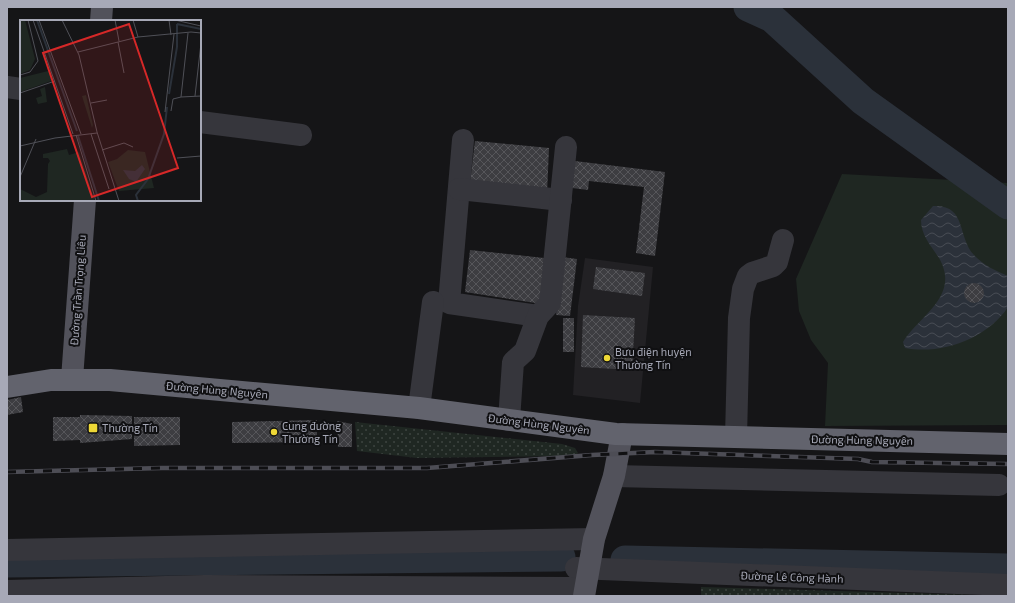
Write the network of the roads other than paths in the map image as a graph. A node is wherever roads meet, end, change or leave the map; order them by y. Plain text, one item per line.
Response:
1 (102, 7) edge
2 (101, 20) edge
3 (7, 86) edge
4 (20, 89) edge
5 (201, 122) edge
6 (301, 135) dead end
7 (463, 140) dead end
8 (566, 147) dead end
9 (459, 189) junction
10 (561, 200) junction
11 (85, 201) edge
12 (783, 240) dead end
13 (433, 302) dead end
14 (538, 316) junction
15 (72, 380) junction
16 (7, 387) edge
17 (419, 408) junction
18 (509, 420) junction
19 (622, 434) junction
20 (736, 437) junction
21 (1008, 444) edge
22 (614, 476) junction
23 (999, 485) dead end
24 (594, 538) junction
25 (7, 550) edge
26 (578, 583) edge
27 (1008, 584) edge
28 (7, 591) edge
29 (205, 591) edge
30 (346, 592) edge
31 (104, 593) edge

1 - 2 main road
3 - 4 street
5 - 6 street
7 - 9 street
8 - 10 street
9 - 10 street
9 - 14 street
10 - 14 street
11 - 15 main road, Đường Trần Trọng Liêu
12 - 20 street
13 - 17 street
14 - 18 street
15 - 16 highway, Đường Hùng Nguyên
15 - 17 highway, Đường Hùng Nguyên
17 - 18 highway, Đường Hùng Nguyên
18 - 19 highway, Đường Hùng Nguyên
19 - 20 highway, Đường Hùng Nguyên
19 - 22 main road
20 - 21 highway, Đường Hùng Nguyên
22 - 23 street
22 - 24 main road
24 - 25 street
24 - 26 main road
26 - 27 street, Đường Lê Công Hành
26 - 30 street, Đường Lê Công Hành
28 - 31 street, Đường Lê Công Hành
29 - 30 street, Đường Lê Công Hành
29 - 31 street, Đường Lê Công Hành

